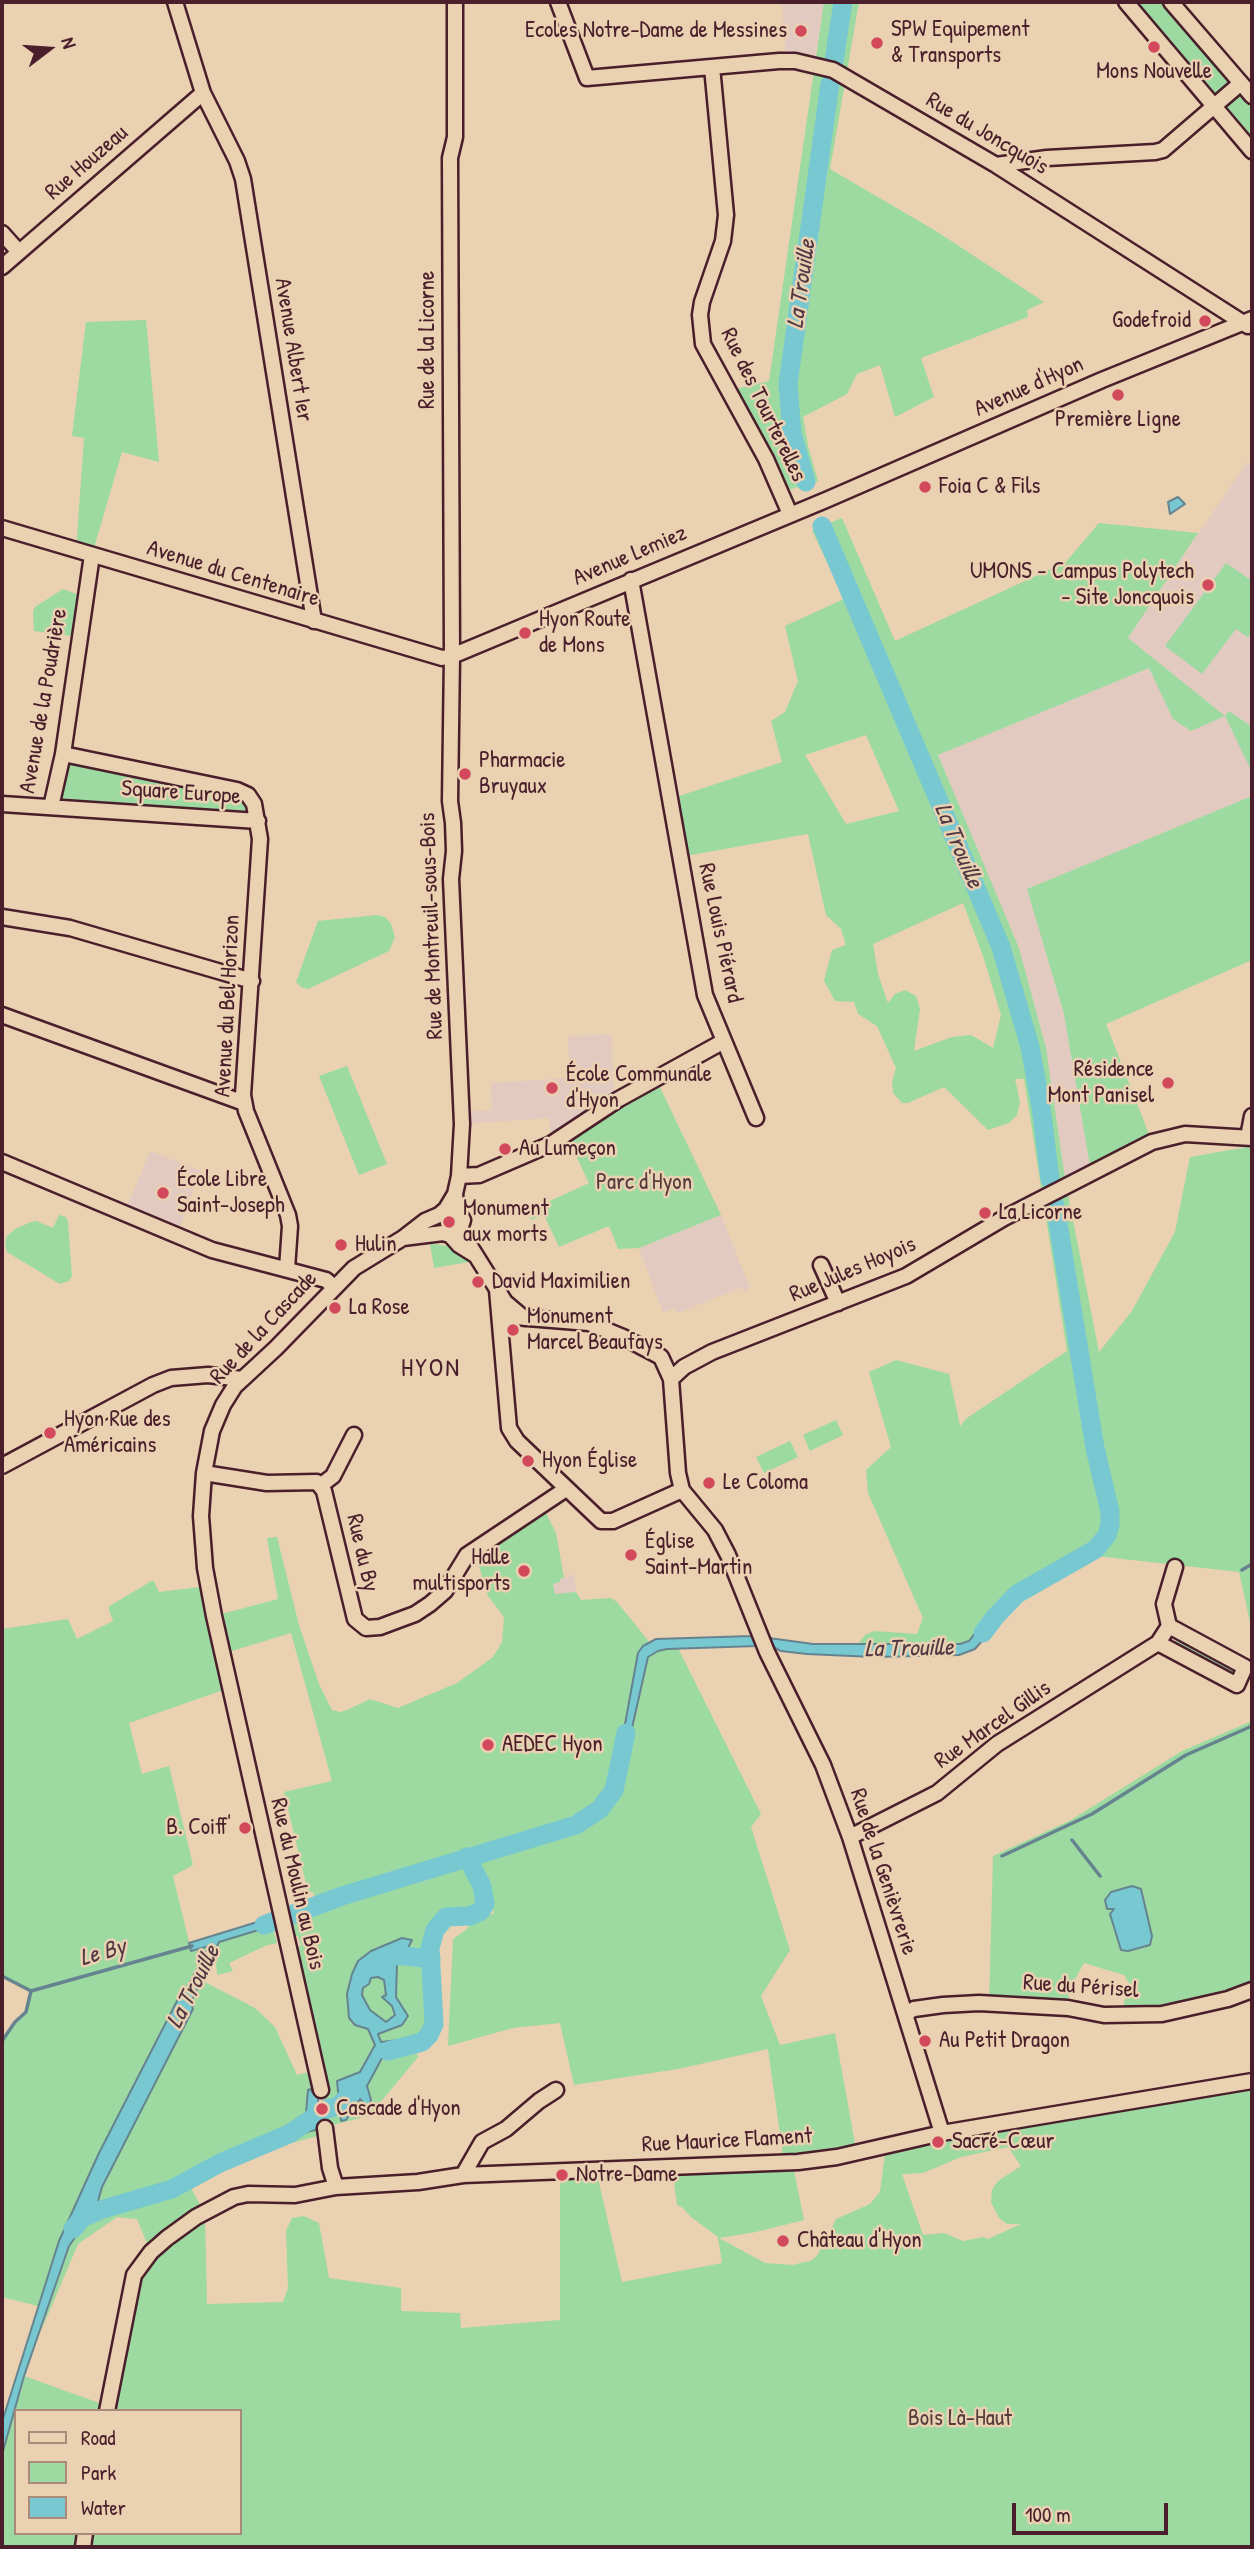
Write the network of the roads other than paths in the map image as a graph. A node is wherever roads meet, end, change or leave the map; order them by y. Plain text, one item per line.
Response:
1 (175, 2) edge
2 (455, 2) edge
3 (558, 2) edge
4 (1126, 2) edge
5 (1171, 2) edge
6 (712, 67) junction
7 (1241, 83) junction
8 (203, 93) junction
9 (1252, 96) edge
10 (1213, 106) junction
11 (1252, 151) edge
12 (996, 165) junction
13 (2, 233) edge
14 (19, 252) junction
15 (2, 267) edge
16 (1249, 323) edge
17 (826, 500) joint
18 (790, 514) junction
19 (2, 528) edge
20 (92, 555) junction
21 (631, 579) junction
22 (314, 621) junction
23 (452, 656) junction
24 (63, 754) junction
25 (2, 804) edge
26 (51, 807) junction
27 (258, 821) junction
28 (2, 917) edge
29 (252, 982) junction
30 (2, 1015) edge
31 (724, 1041) junction
32 (244, 1103) junction
33 (1252, 1116) edge
34 (756, 1118) dead end
35 (1250, 1138) edge
36 (2, 1162) edge
37 (459, 1176) junction
38 (447, 1212) junction
39 (451, 1233) junction
40 (403, 1238) junction
41 (821, 1265) dead end
42 (287, 1269) junction
43 (334, 1287) junction
44 (497, 1290) junction
45 (838, 1303) junction
46 (519, 1318) junction
47 (501, 1329) junction
48 (712, 1352) junction
49 (661, 1357) junction
50 (242, 1379) junction
51 (671, 1379) junction
52 (355, 1436) dead end
53 (2, 1466) edge
54 (204, 1473) junction
55 (320, 1486) junction
56 (566, 1489) junction
57 (682, 1490) junction
58 (1175, 1567) dead end
59 (1169, 1626) junction
60 (1158, 1643) junction
61 (229, 1688) joint
62 (850, 1837) junction
63 (1252, 1990) edge
64 (905, 2014) junction
65 (1252, 2081) edge
66 (321, 2090) dead end
67 (556, 2090) dead end
68 (325, 2128) dead end
69 (942, 2133) junction
70 (463, 2175) junction
71 (336, 2187) junction
72 (107, 2409) edge

1 - 8 street, Avenue Albert Ier
2 - 23 street, Rue de la Licorne
3 - 6 street, Rue du Joncquois
4 - 10 street
5 - 7 street
6 - 12 street, Rue du Joncquois
6 - 18 street, Rue des Tourterelles
7 - 9 street
7 - 10 street
8 - 14 street, Rue Houzeau
8 - 22 street, Avenue Albert Ier
10 - 11 street
10 - 12 street
12 - 16 street, Rue du Joncquois
13 - 14 street
14 - 15 street, Rue Houzeau
16 - 17 street, Avenue d'Hyon
17 - 18 street, Avenue Lemiez
18 - 21 street, Avenue Lemiez
19 - 20 street, Avenue du Centenaire
20 - 22 street, Avenue du Centenaire
20 - 24 street, Avenue de la Poudrière
21 - 23 street, Avenue Lemiez
21 - 31 street, Rue Louis Piérard
22 - 23 street, Avenue du Centenaire
23 - 37 street, Rue de Montreuil-sous-Bois
24 - 26 street, Avenue de la Poudrière
24 - 27 street, Square Europe
25 - 26 street, Avenue de la Poudrière
26 - 27 street, Square Europe
27 - 29 street, Avenue du Bel Horizon
28 - 29 street
29 - 32 street, Avenue du Bel Horizon
30 - 32 street
31 - 34 street, Rue Louis Piérard
31 - 37 street
32 - 42 street, Avenue du Bel Horizon
33 - 35 street
35 - 45 street, Rue Jules Hoyois
36 - 42 street
37 - 38 street, Rue de Montreuil-sous-Bois
38 - 39 street
38 - 39 street
38 - 40 street, Rue de la Cascade
39 - 40 street
39 - 44 street
40 - 43 street, Rue de la Cascade
41 - 45 street
42 - 43 street
43 - 50 street, Rue de la Cascade
44 - 46 street
44 - 47 street
45 - 48 street, Rue Jules Hoyois
46 - 47 street
46 - 49 street
47 - 56 street
48 - 49 street, Rue Jules Hoyois
48 - 51 street, Rue Jules Hoyois
49 - 51 street
50 - 53 street
50 - 54 street, Rue de la Cascade
51 - 57 street
52 - 55 street
54 - 55 street
54 - 61 street, Rue de la Cascade
55 - 56 street, Rue du By
56 - 57 street
57 - 62 street, Rue de la Genièvrerie
58 - 59 street
59 - 60 street, Rue Marcel Gillis
59 - 60 street
60 - 62 street, Rue Marcel Gillis
61 - 66 street, Rue du Moulin au Bois
62 - 64 street, Rue de la Genièvrerie
63 - 64 street, Rue du Périsel
64 - 69 street, Rue de la Genièvrerie
65 - 69 street, Rue Maurice Flament
67 - 70 street
68 - 71 street
69 - 70 street, Rue Maurice Flament
70 - 71 street, Rue Maurice Flament
71 - 72 street, Rue Maurice Flament

